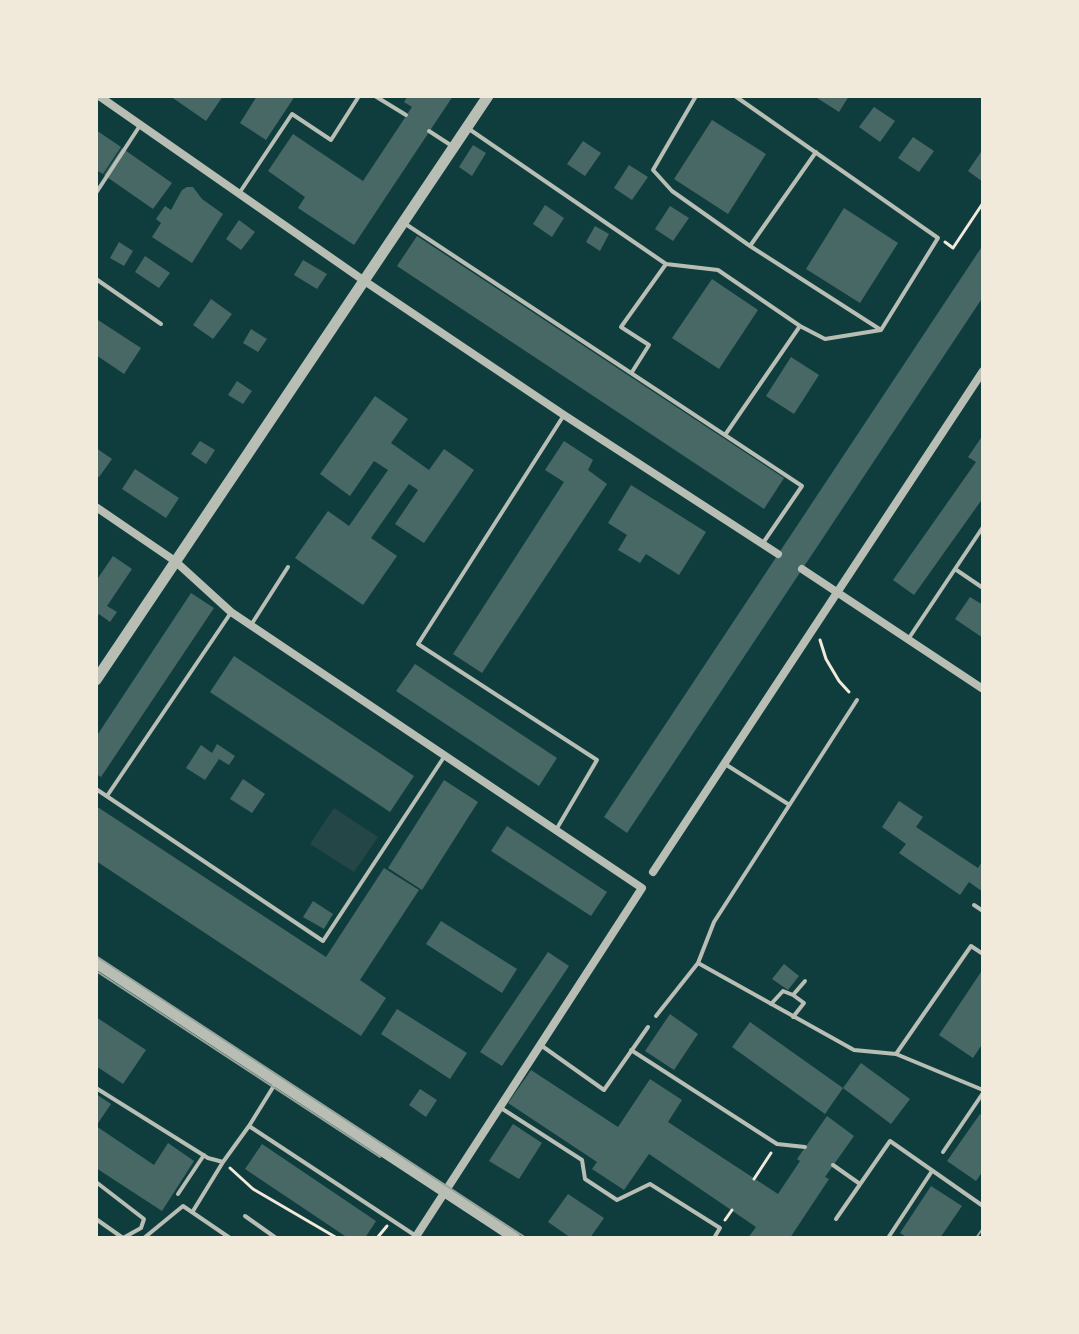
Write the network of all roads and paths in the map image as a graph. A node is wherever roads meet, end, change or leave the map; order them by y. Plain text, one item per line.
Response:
1 (99, 96) edge
2 (359, 96) edge
3 (375, 96) edge
4 (696, 96) edge
5 (735, 96) edge
6 (482, 98) edge
7 (406, 115) dead end
8 (141, 125) junction
9 (467, 128) junction
10 (429, 131) dead end
11 (454, 147) junction
12 (816, 152) junction
13 (240, 192) junction
14 (96, 193) edge
15 (983, 203) edge
16 (402, 222) junction
17 (938, 238) junction
18 (750, 246) junction
19 (666, 264) junction
20 (96, 279) edge
21 (363, 280) junction
22 (161, 324) dead end
23 (800, 326) junction
24 (881, 330) junction
25 (983, 371) edge
26 (631, 373) junction
27 (564, 415) junction
28 (725, 435) junction
29 (96, 507) edge
30 (983, 527) edge
31 (763, 543) junction
32 (778, 554) dead end
33 (175, 561) junction
34 (288, 567) dead end
35 (802, 569) dead end
36 (955, 569) junction
37 (983, 588) edge
38 (836, 591) junction
39 (231, 612) junction
40 (816, 621) junction
41 (251, 625) junction
42 (908, 639) junction
43 (96, 680) edge
44 (983, 689) edge
45 (857, 700) joint
46 (445, 756) junction
47 (723, 762) junction
48 (96, 789) edge
49 (107, 796) junction
50 (789, 805) junction
51 (556, 830) junction
52 (653, 872) dead end
53 (974, 905) dead end
54 (983, 911) edge
55 (983, 954) edge
56 (96, 963) edge
57 (698, 963) junction
58 (805, 981) dead end
59 (793, 995) junction
60 (771, 1004) junction
61 (656, 1016) dead end
62 (793, 1017) junction
63 (648, 1027) dead end
64 (539, 1045) junction
65 (631, 1050) junction
66 (896, 1054) junction
67 (276, 1082) junction
68 (96, 1088) edge
69 (983, 1092) edge
70 (499, 1107) junction
71 (249, 1126) junction
72 (777, 1144) junction
73 (805, 1147) dead end
74 (943, 1152) dead end
75 (204, 1155) junction
76 (223, 1162) junction
77 (833, 1165) dead end
78 (932, 1171) junction
79 (754, 1179) dead end
80 (96, 1182) edge
81 (860, 1184) junction
82 (445, 1193) junction
83 (178, 1194) dead end
84 (983, 1206) edge
85 (192, 1212) junction
86 (245, 1216) dead end
87 (96, 1219) edge
88 (836, 1219) dead end
89 (391, 1220) junction
90 (415, 1237) edge
91 (144, 1238) edge
92 (230, 1238) edge
93 (276, 1238) edge
94 (337, 1238) edge
95 (377, 1238) edge
96 (515, 1238) edge
97 (714, 1238) edge
98 (888, 1238) edge

1 - 8 street
2 - 13 lane
3 - 7 lane
4 - 18 lane
5 - 12 lane
6 - 9 street
8 - 13 street
8 - 14 lane
9 - 11 street
9 - 19 lane
10 - 11 lane
11 - 16 street
12 - 17 lane
12 - 18 lane
13 - 21 street
15 - 17 path
16 - 21 street
16 - 26 lane
17 - 24 lane
18 - 24 lane
19 - 23 lane
19 - 26 lane
20 - 22 lane
21 - 27 street
21 - 33 street
23 - 24 lane
23 - 28 lane
25 - 38 street
26 - 28 lane
27 - 31 street
27 - 51 lane
28 - 31 lane
29 - 33 street
30 - 36 lane
31 - 32 street
33 - 39 street
33 - 43 street
34 - 41 lane
35 - 38 street
36 - 37 lane
36 - 42 lane
38 - 40 street
38 - 42 street
39 - 41 street
39 - 49 lane
40 - 45 path
40 - 47 street
41 - 46 street
42 - 44 street
45 - 50 lane
46 - 49 lane
46 - 51 street
47 - 50 lane
47 - 52 street
48 - 49 lane
50 - 57 lane
51 - 64 street
53 - 54 lane
55 - 66 lane
56 - 67 street
57 - 60 lane
57 - 61 lane
58 - 59 lane
59 - 60 lane
59 - 62 lane
60 - 62 lane
62 - 66 lane
63 - 65 lane
64 - 65 lane
64 - 70 street
65 - 72 lane
66 - 69 lane
67 - 71 lane
67 - 82 street
68 - 75 lane
69 - 74 lane
70 - 82 street
70 - 97 lane
71 - 76 lane
71 - 89 lane
72 - 73 lane
72 - 79 path
75 - 76 lane
75 - 83 lane
76 - 85 lane
76 - 94 path
77 - 81 lane
78 - 81 lane
78 - 84 lane
78 - 98 lane
80 - 87 lane
81 - 88 lane
82 - 90 street
82 - 96 street
85 - 91 lane
85 - 92 lane
86 - 93 lane
89 - 90 lane
89 - 95 path

